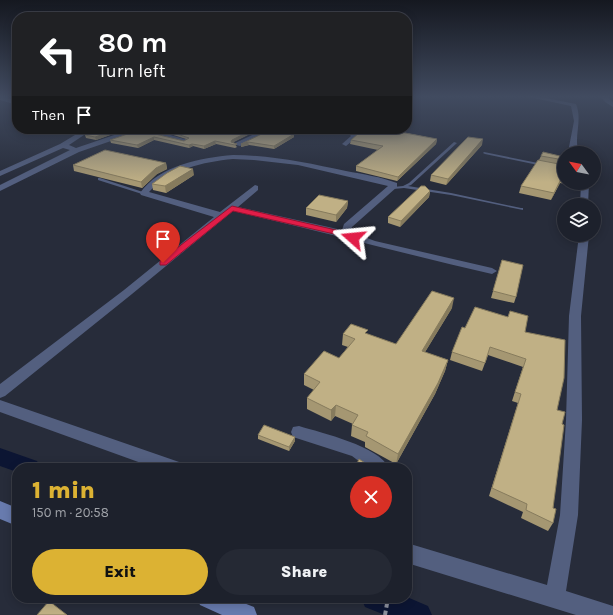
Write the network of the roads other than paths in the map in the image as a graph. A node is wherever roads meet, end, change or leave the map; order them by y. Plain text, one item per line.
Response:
1 (576, 125) edge
2 (82, 134) edge
3 (125, 134) edge
4 (160, 134) edge
5 (260, 134) edge
6 (353, 134) edge
7 (185, 140) edge
8 (455, 143) dead end
9 (237, 144) edge
10 (346, 144) dead end
11 (63, 146) junction
12 (573, 146) edge
13 (76, 150) junction
14 (485, 153) dead end
15 (549, 166) edge
16 (0, 174) edge
17 (99, 179) edge
18 (404, 187) junction
19 (0, 188) edge
20 (255, 188) dead end
21 (394, 188) junction
22 (144, 193) junction
23 (232, 208) junction
24 (521, 209) dead end
25 (222, 216) junction
26 (346, 234) junction
27 (583, 242) edge
28 (492, 271) dead end
29 (0, 392) edge
30 (0, 406) edge
31 (299, 432) dead end
32 (162, 463) edge
33 (374, 463) edge
34 (0, 510) edge
35 (12, 515) edge
36 (412, 555) edge
37 (555, 598) junction
38 (218, 603) edge
39 (246, 615) edge
40 (610, 615) edge

1 - 12 street
2 - 11 street
3 - 13 street
4 - 7 street
5 - 9 street
6 - 10 street
8 - 18 lane
11 - 13 street
11 - 16 street
13 - 19 street
14 - 15 lane
17 - 22 lane
18 - 21 lane
18 - 24 lane
20 - 23 street
21 - 22 street
21 - 26 street
22 - 25 street
23 - 25 street
23 - 26 street
25 - 29 street
26 - 28 street
27 - 37 street
30 - 32 street
31 - 33 street
34 - 35 street
36 - 37 street
37 - 40 street
38 - 39 street

